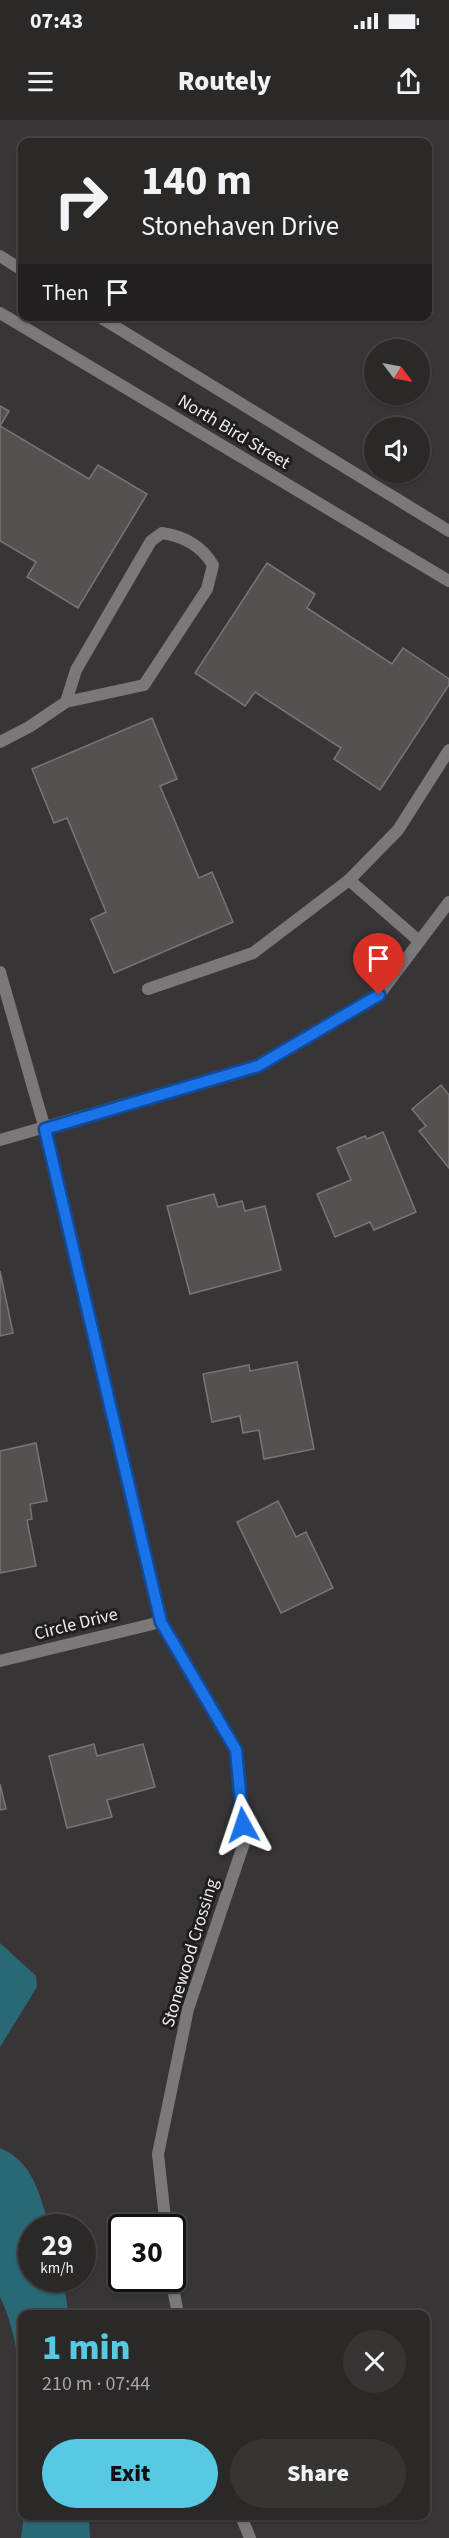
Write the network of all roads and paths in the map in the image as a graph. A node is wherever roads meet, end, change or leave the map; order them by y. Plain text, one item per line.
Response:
1 (0, 256) edge
2 (18, 267) edge
3 (0, 313) edge
4 (106, 321) edge
5 (449, 531) edge
6 (449, 581) edge
7 (66, 702) junction
8 (0, 742) edge
9 (449, 750) edge
10 (349, 880) junction
11 (449, 902) edge
12 (419, 941) junction
13 (0, 972) edge
14 (148, 989) dead end
15 (45, 1129) junction
16 (0, 1140) edge
17 (161, 1622) junction
18 (0, 1660) edge
19 (164, 2214) edge
20 (174, 2292) edge
21 (177, 2310) edge
22 (243, 2520) edge
23 (250, 2538) edge

1 - 2 street
3 - 6 street, North Bird Street
4 - 5 street, North Bird Street
7 - 7 street
7 - 8 street
9 - 10 street
10 - 12 street
10 - 14 street
11 - 12 street
12 - 15 street
13 - 15 street, Stonewood Crossing
15 - 16 street
15 - 17 street, Stonewood Crossing
17 - 18 street, Circle Drive
17 - 19 street, Stonewood Crossing
20 - 21 street
22 - 23 street

